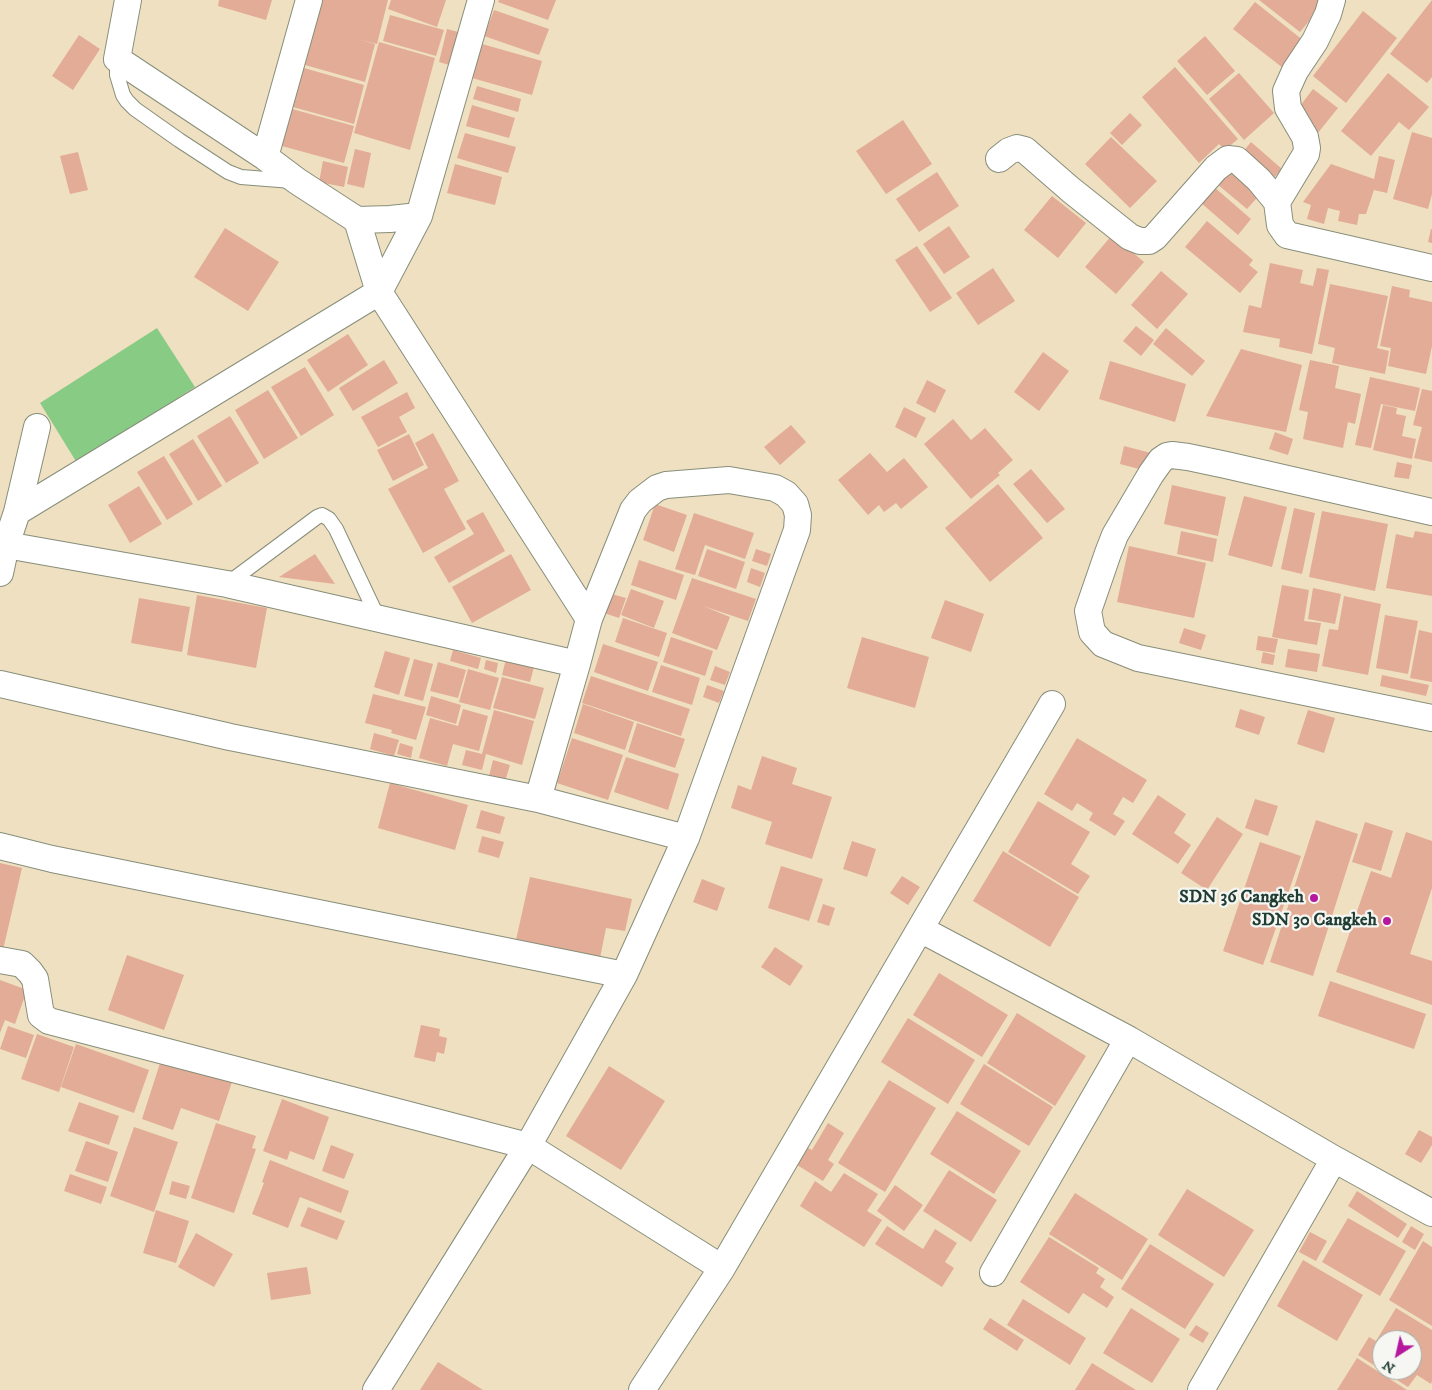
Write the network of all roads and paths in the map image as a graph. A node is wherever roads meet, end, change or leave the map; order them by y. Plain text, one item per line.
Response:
1 (128, 0) edge
2 (309, 0) edge
3 (481, 0) edge
4 (1332, 0) edge
5 (117, 59) junction
6 (265, 157) junction
7 (999, 159) dead end
8 (297, 181) junction
9 (1277, 202) junction
10 (419, 216) junction
11 (357, 220) junction
12 (1432, 268) edge
13 (379, 292) junction
14 (37, 427) dead end
15 (17, 512) junction
16 (1432, 512) edge
17 (6, 545) junction
18 (0, 573) edge
19 (226, 584) junction
20 (378, 618) junction
21 (589, 619) junction
22 (578, 664) junction
23 (0, 684) edge
24 (1052, 704) dead end
25 (1432, 718) edge
26 (538, 799) junction
27 (686, 838) junction
28 (0, 846) edge
29 (920, 929) junction
30 (0, 960) edge
31 (624, 975) junction
32 (1128, 1039) junction
33 (528, 1146) junction
34 (1334, 1159) junction
35 (1432, 1212) edge
36 (722, 1268) junction
37 (994, 1273) dead end
38 (376, 1390) edge
39 (642, 1390) edge
40 (1201, 1390) edge

1 - 5 street
2 - 6 street
3 - 10 street
4 - 9 street
5 - 6 street
5 - 8 lane
6 - 8 street
7 - 9 street
8 - 11 street
9 - 12 street
10 - 11 street
10 - 13 street
11 - 13 street
13 - 15 street
13 - 21 street
14 - 15 street
15 - 17 street
16 - 25 street
17 - 18 street
17 - 19 street
19 - 20 street
19 - 20 lane
20 - 22 street
21 - 22 street
21 - 27 street
22 - 26 street
23 - 26 street
24 - 29 street
26 - 27 street
27 - 31 street
28 - 31 street
29 - 32 street
29 - 36 street
30 - 33 street
31 - 33 street
32 - 34 street
32 - 37 street
33 - 36 street
33 - 38 street
34 - 35 street
34 - 40 street
36 - 39 street

